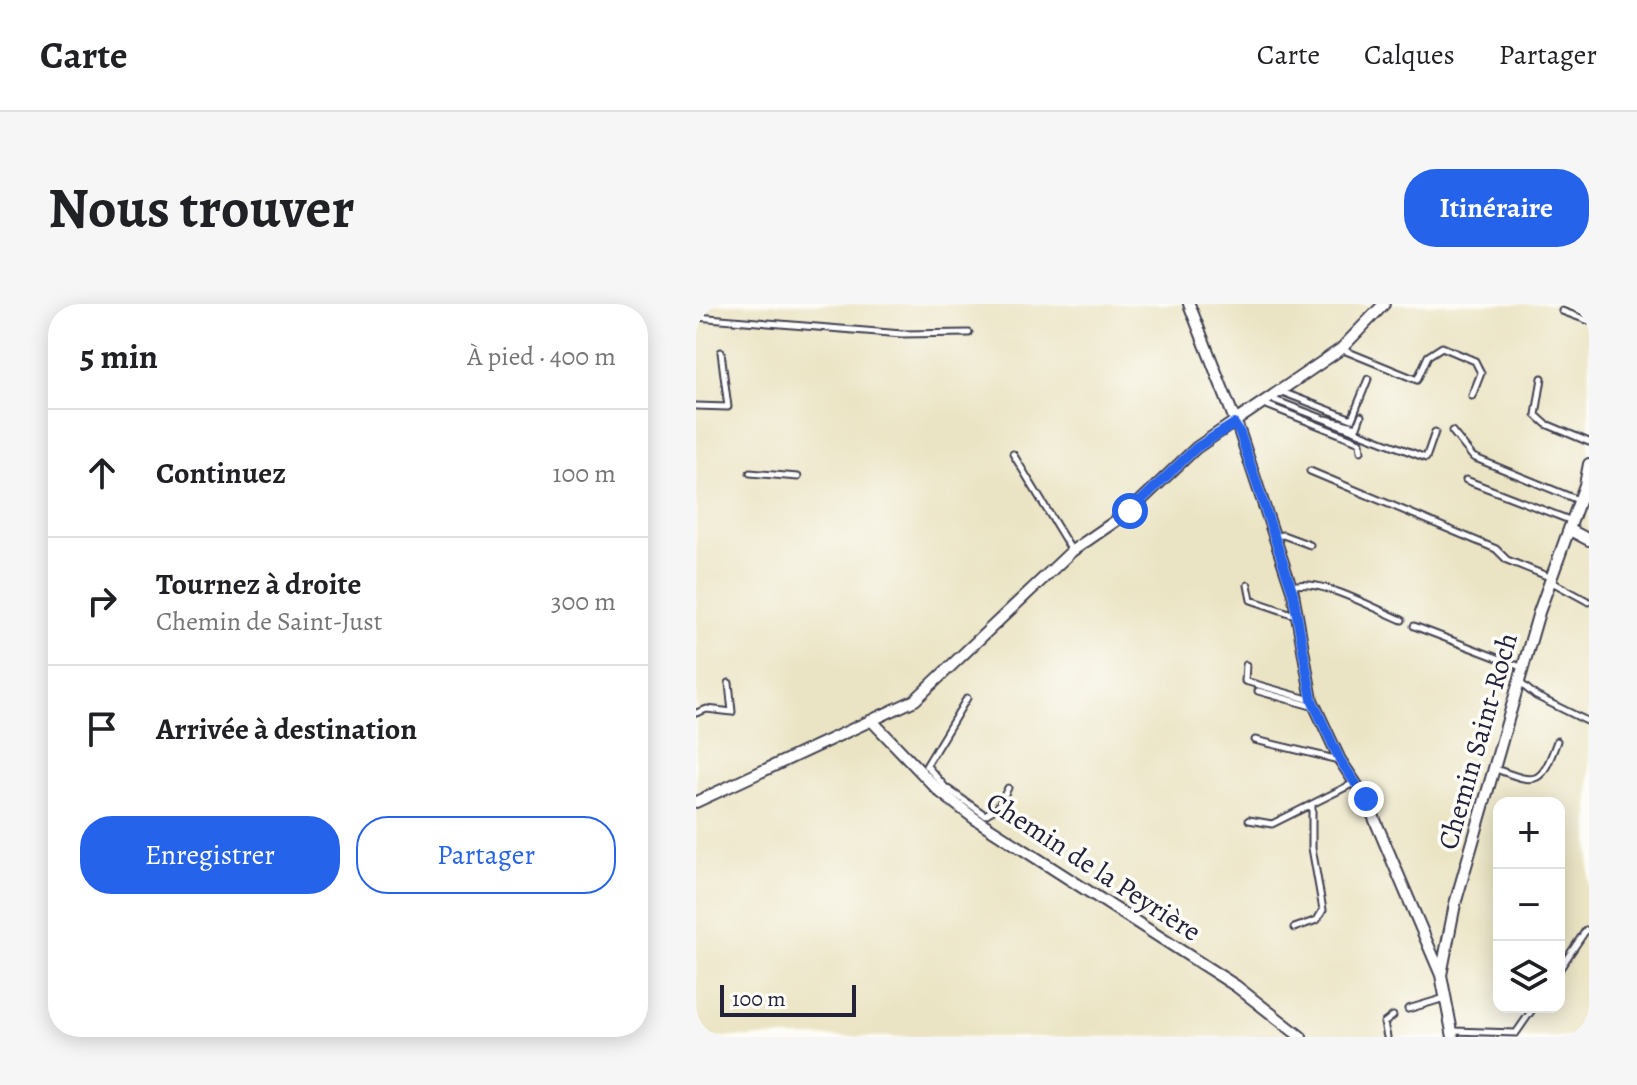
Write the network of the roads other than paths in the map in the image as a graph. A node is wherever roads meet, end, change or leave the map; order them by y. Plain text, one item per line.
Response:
1 (1189, 304) edge
2 (1379, 306) edge
3 (1562, 311) dead end
4 (696, 317) edge
5 (1589, 321) edge
6 (969, 333) dead end
7 (1341, 349) junction
8 (721, 352) dead end
9 (1542, 378) dead end
10 (1368, 379) dead end
11 (1282, 392) junction
12 (1472, 396) dead end
13 (1268, 402) junction
14 (696, 406) edge
15 (1361, 416) dead end
16 (1321, 419) junction
17 (1234, 424) junction
18 (1452, 431) dead end
19 (1435, 432) dead end
20 (1589, 442) edge
21 (1361, 451) dead end
22 (1013, 454) dead end
23 (1589, 464) edge
24 (1310, 471) dead end
25 (750, 473) dead end
26 (798, 477) dead end
27 (1466, 480) dead end
28 (1580, 500) junction
29 (1571, 526) junction
30 (1273, 536) junction
31 (1589, 540) edge
32 (1310, 545) dead end
33 (1072, 551) junction
34 (1552, 580) junction
35 (1248, 585) dead end
36 (1291, 586) junction
37 (1589, 602) edge
38 (1297, 616) junction
39 (1402, 620) dead end
40 (1414, 626) dead end
41 (1246, 665) dead end
42 (1522, 667) junction
43 (1518, 682) junction
44 (729, 683) dead end
45 (1258, 691) dead end
46 (967, 698) dead end
47 (1314, 704) junction
48 (696, 713) edge
49 (872, 721) junction
50 (1589, 722) edge
51 (1255, 740) dead end
52 (1557, 741) dead end
53 (1340, 760) junction
54 (922, 767) junction
55 (1496, 769) junction
56 (1355, 782) junction
57 (1008, 788) dead end
58 (696, 802) edge
59 (1312, 805) junction
60 (1249, 820) dead end
61 (1294, 928) dead end
62 (1586, 930) dead end
63 (1565, 961) edge
64 (1441, 975) junction
65 (1445, 998) junction
66 (1408, 1009) dead end
67 (1530, 1013) edge
68 (1393, 1016) dead end
69 (1452, 1034) edge
70 (1301, 1037) edge
71 (1387, 1037) edge

1 - 17 street
2 - 7 street
3 - 5 lane
4 - 6 lane
7 - 11 street
7 - 12 lane
8 - 14 lane
9 - 20 lane
10 - 11 lane
11 - 13 street
13 - 16 lane
13 - 17 street
13 - 21 lane
15 - 16 lane
16 - 19 lane
17 - 30 street
17 - 33 street
18 - 28 lane
22 - 33 lane
23 - 28 street, Chemin Saint-Roch
24 - 34 lane
25 - 26 lane
27 - 29 lane
28 - 29 street, Chemin Saint-Roch
29 - 31 street
29 - 34 street, Chemin Saint-Roch
30 - 32 lane
30 - 36 street
33 - 49 street
34 - 37 lane
34 - 42 street, Chemin Saint-Roch
35 - 38 lane
36 - 38 street
36 - 39 lane
38 - 47 street
40 - 42 lane
41 - 47 lane
42 - 43 street, Chemin Saint-Roch
43 - 50 lane
43 - 55 street, Chemin Saint-Roch
44 - 48 lane
45 - 47 lane
46 - 54 lane
47 - 53 street
49 - 54 street, Chemin de la Peyrière
49 - 58 street
51 - 53 lane
52 - 55 lane
53 - 56 street
54 - 57 lane
54 - 70 street, Chemin de la Peyrière
55 - 64 street, Chemin Saint-Roch
56 - 59 lane
56 - 64 street
59 - 60 lane
59 - 61 lane
62 - 63 lane
64 - 65 street, Chemin Saint-Roch
65 - 66 lane
65 - 69 street, Chemin Saint-Roch
67 - 69 lane
68 - 71 lane

